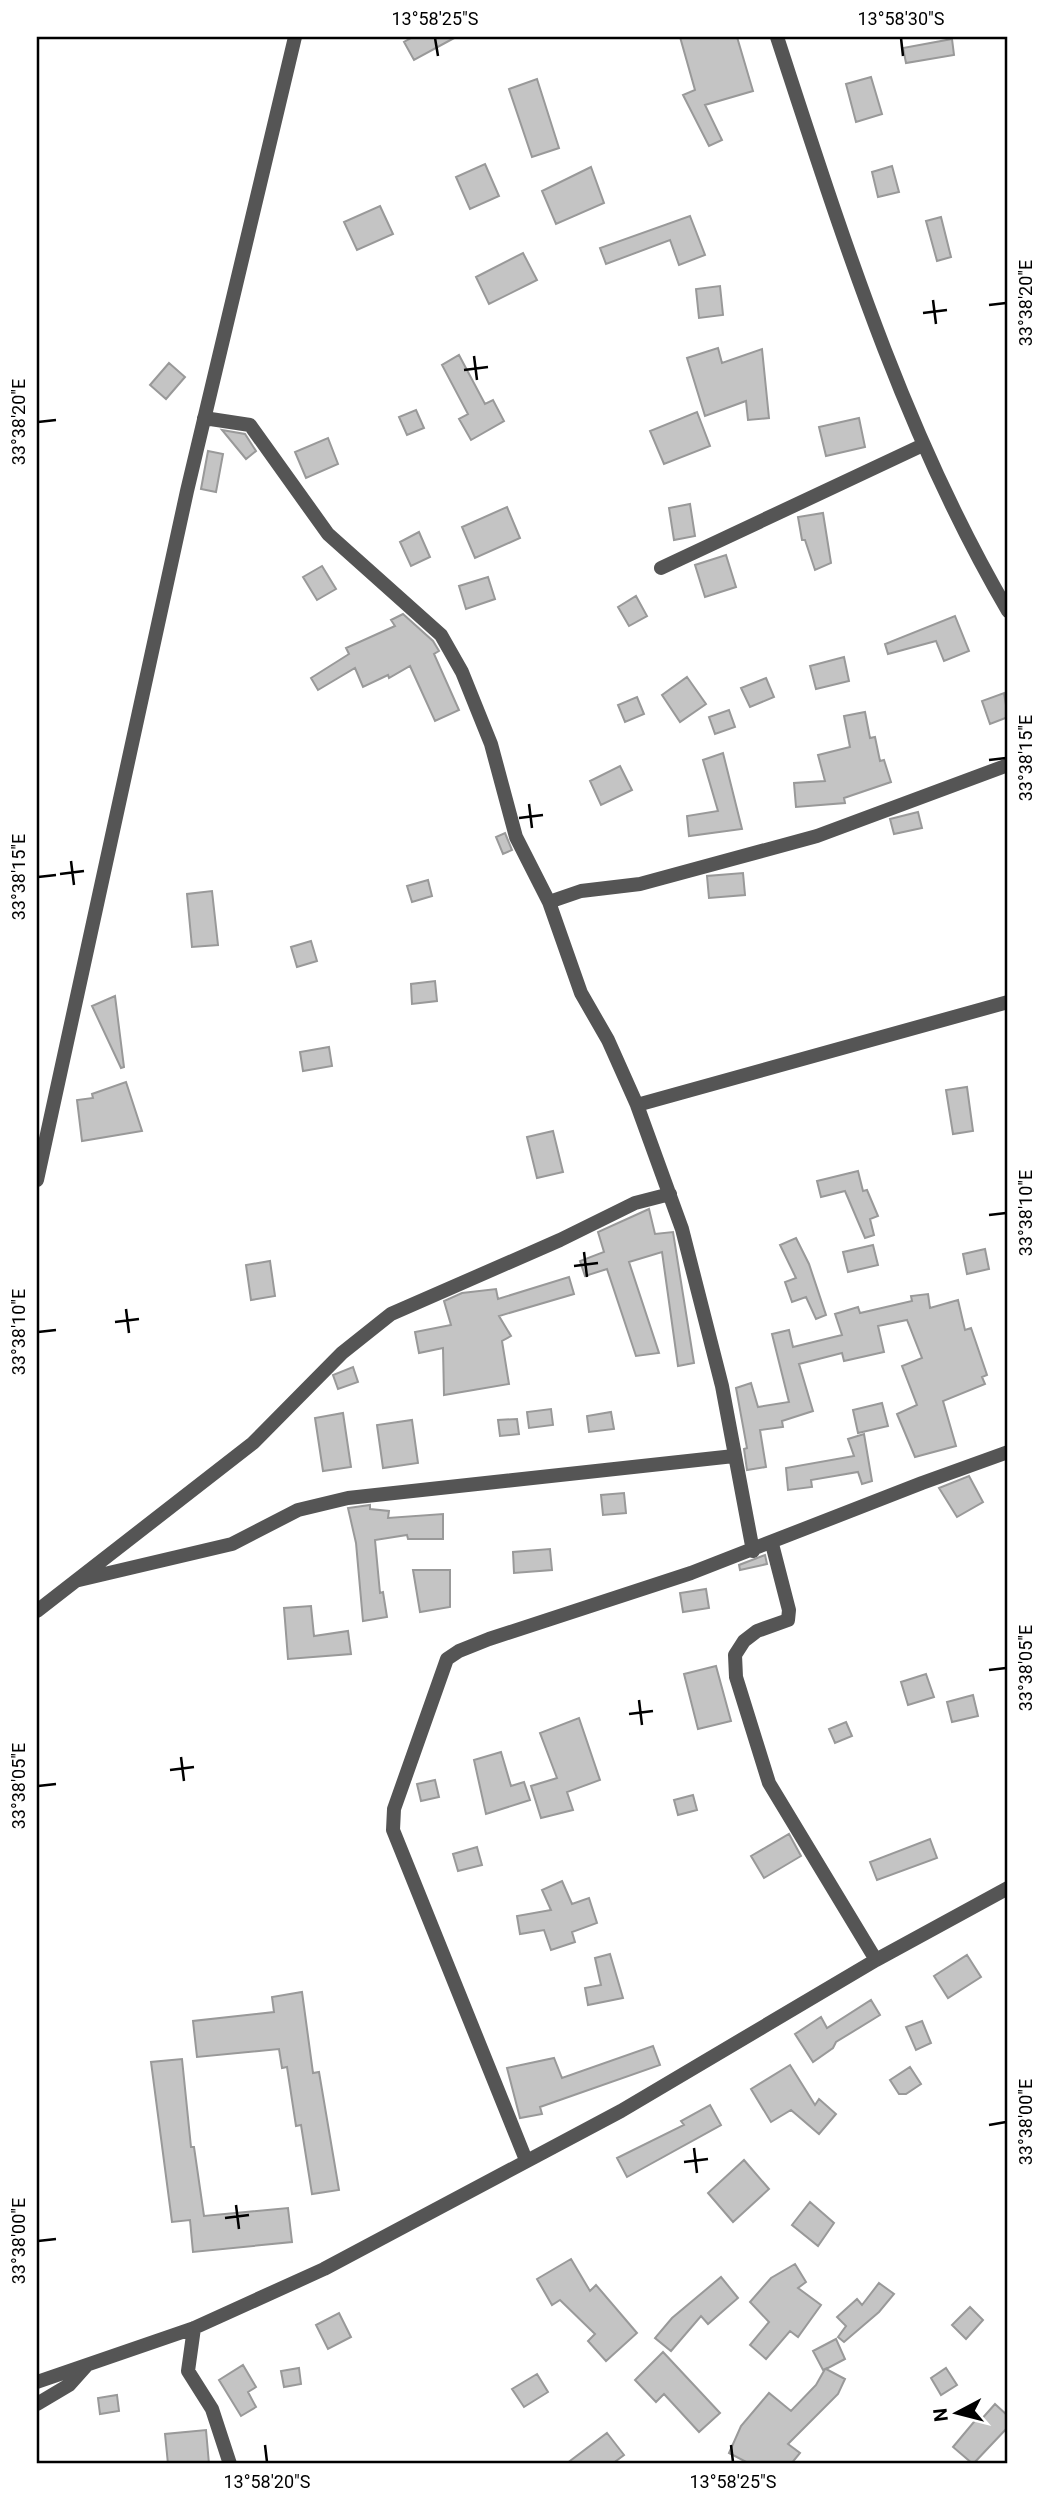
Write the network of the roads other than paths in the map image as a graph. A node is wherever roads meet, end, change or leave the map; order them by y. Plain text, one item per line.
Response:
1 (295, 37) edge
2 (777, 37) edge
3 (204, 418) junction
4 (923, 445) junction
5 (661, 568) dead end
6 (1008, 611) edge
7 (1008, 765) edge
8 (549, 902) junction
9 (1008, 1002) edge
10 (637, 1105) junction
11 (37, 1180) edge
12 (670, 1194) junction
13 (1008, 1452) edge
14 (734, 1456) junction
15 (772, 1544) junction
16 (753, 1551) junction
17 (72, 1581) junction
18 (37, 1611) edge
19 (1008, 1888) edge
20 (876, 1960) junction
21 (526, 2160) junction
22 (194, 2328) junction
23 (87, 2365) junction
24 (37, 2382) edge
25 (37, 2404) edge
26 (230, 2464) edge

1 - 3 street
2 - 4 street
3 - 8 street
3 - 11 street
4 - 5 street
4 - 6 street
7 - 8 street
8 - 10 street
9 - 10 street
10 - 12 street
12 - 14 street
12 - 17 street
13 - 15 street
14 - 16 street
14 - 17 street
15 - 16 street
15 - 20 street
16 - 21 street
17 - 18 street
19 - 20 street
20 - 21 street
21 - 22 street
22 - 23 street
22 - 26 street
23 - 24 street
23 - 25 street

